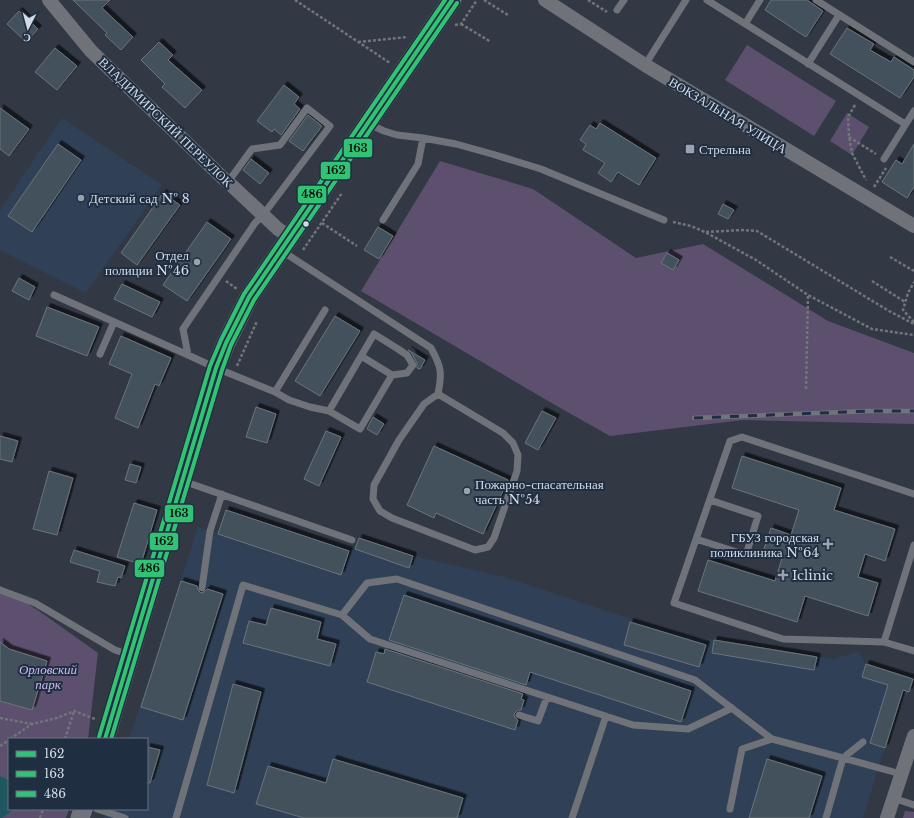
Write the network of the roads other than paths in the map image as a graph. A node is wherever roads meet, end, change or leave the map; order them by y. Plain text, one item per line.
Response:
1 (49, 0) edge
2 (452, 0) edge
3 (544, 0) edge
4 (624, 0) edge
5 (686, 0) edge
6 (707, 0) edge
7 (760, 0) edge
8 (816, 0) edge
9 (617, 10) road end
10 (840, 15) junction
11 (745, 24) junction
12 (914, 62) edge
13 (808, 64) junction
14 (645, 65) junction
15 (914, 110) edge
16 (367, 123) junction
17 (905, 124) junction
18 (423, 138) junction
19 (884, 159) road end
20 (228, 182) junction
21 (263, 215) junction
22 (383, 220) dead end
23 (664, 220) road end
24 (914, 226) edge
25 (289, 249) junction
26 (54, 295) dead end
27 (324, 310) dead end
28 (114, 322) junction
29 (100, 354) dead end
30 (188, 355) junction
31 (361, 356) junction
32 (225, 372) junction
33 (392, 374) junction
34 (275, 392) junction
35 (438, 394) junction
36 (329, 411) junction
37 (183, 481) junction
38 (222, 494) junction
39 (914, 494) edge
40 (710, 500) junction
41 (696, 539) junction
42 (352, 540) dead end
43 (914, 545) edge
44 (202, 588) dead end
45 (0, 590) edge
46 (342, 615) junction
47 (884, 642) junction
48 (914, 651) edge
49 (130, 655) junction
50 (547, 697) junction
51 (732, 708) junction
52 (519, 715) dead end
53 (606, 716) junction
54 (107, 731) edge
55 (914, 736) edge
56 (772, 739) junction
57 (863, 742) dead end
58 (843, 758) junction
59 (901, 774) junction
60 (893, 798) junction
61 (914, 805) edge
62 (730, 808) dead end
63 (100, 810) edge
64 (126, 818) edge
65 (176, 818) edge
66 (572, 818) edge
67 (826, 818) edge
68 (887, 818) edge

1 - 20 street, ВЛАДИМИРСКИЙ ПЕРЕУЛОК
2 - 16 main road
3 - 14 street, ВОКЗАЛЬНАЯ УЛИЦА
4 - 9 lane
5 - 14 lane
6 - 11 lane
7 - 11 lane
8 - 10 lane
10 - 12 lane
10 - 13 lane
11 - 13 lane
13 - 17 lane
14 - 24 street, ВОКЗАЛЬНАЯ УЛИЦА
15 - 17 lane
16 - 18 lane
16 - 25 main road
17 - 19 lane
18 - 22 lane
18 - 23 lane
20 - 21 street, ВЛАДИМИРСКИЙ ПЕРЕУЛОК
20 - 21 lane
21 - 25 street, ВЛАДИМИРСКИЙ ПЕРЕУЛОК
21 - 30 lane
25 - 32 main road
25 - 35 lane
26 - 28 lane
27 - 34 lane
28 - 29 lane
28 - 30 lane
30 - 32 lane
31 - 33 lane
31 - 33 lane
31 - 36 lane
32 - 34 lane
32 - 37 main road
33 - 36 lane
34 - 36 lane
35 - 35 lane
37 - 38 lane
37 - 49 main road
38 - 42 lane
38 - 44 lane
39 - 40 lane
40 - 41 lane
40 - 41 lane
41 - 47 lane
43 - 47 lane
45 - 49 lane
46 - 50 lane
46 - 51 lane
46 - 65 lane
47 - 48 lane
49 - 54 main road
50 - 52 lane
50 - 53 lane
51 - 53 lane
51 - 56 lane
53 - 66 lane
55 - 59 street
56 - 58 lane
56 - 62 lane
57 - 58 lane
58 - 59 lane
58 - 67 lane
59 - 60 street
60 - 61 lane
60 - 68 street
63 - 64 lane

